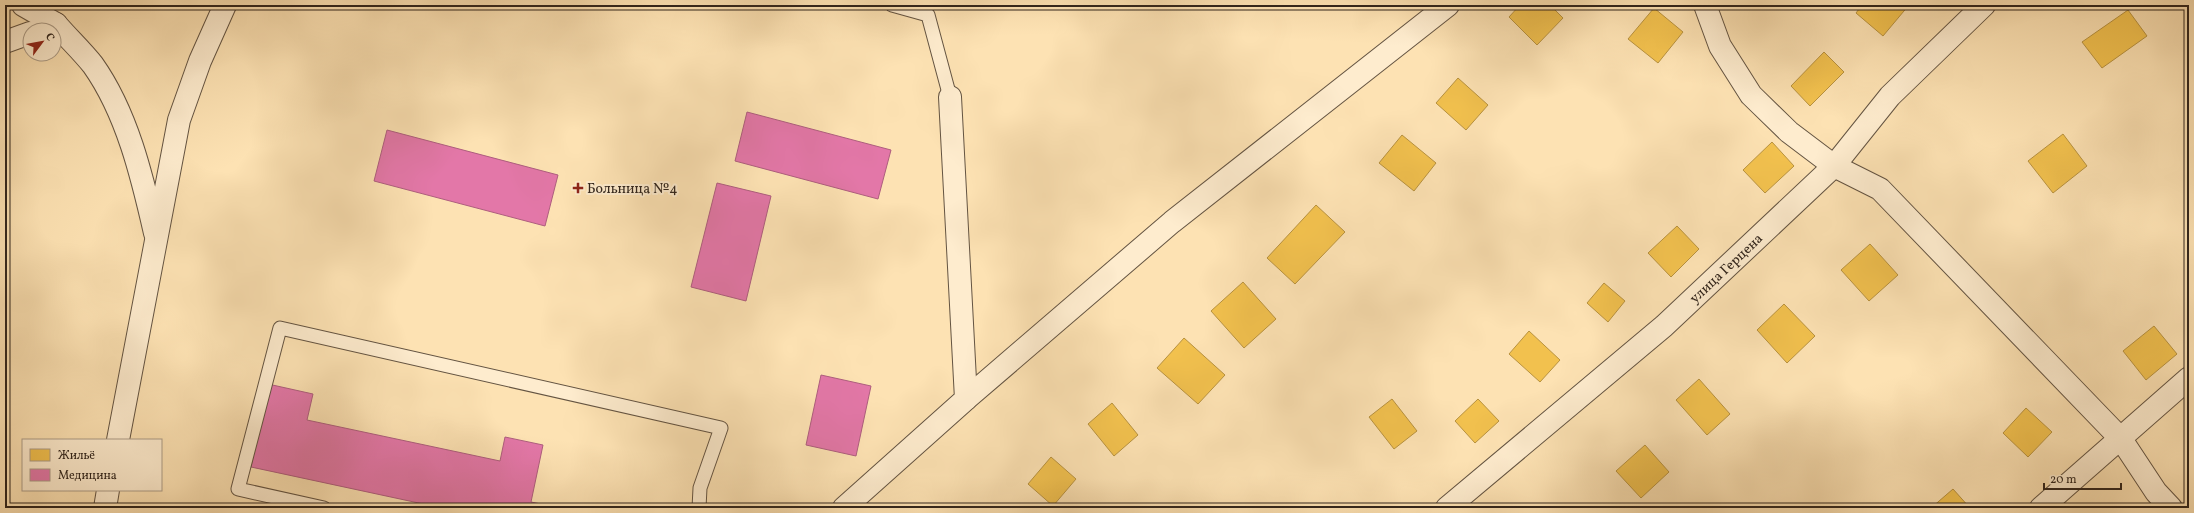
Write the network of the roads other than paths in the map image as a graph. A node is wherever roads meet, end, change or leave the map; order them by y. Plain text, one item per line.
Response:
1 (23, 5) edge
2 (225, 5) edge
3 (892, 5) edge
4 (1448, 5) edge
5 (1705, 5) edge
6 (1984, 5) edge
7 (929, 10) edge
8 (42, 22) edge
9 (22, 36) edge
10 (62, 39) edge
11 (5, 42) edge
12 (950, 97) joint
13 (1834, 166) junction
14 (157, 242) junction
15 (2189, 378) edge
16 (966, 399) junction
17 (118, 439) edge
18 (2121, 439) junction
19 (108, 491) edge
20 (105, 508) edge
21 (324, 508) edge
22 (699, 508) edge
23 (844, 508) edge
24 (1447, 508) edge
25 (2042, 508) edge
26 (2171, 508) edge

1 - 8 street
2 - 14 street
3 - 7 lane
4 - 16 street
5 - 13 street
6 - 13 street, улица Герцена
7 - 12 lane
9 - 11 street
10 - 14 street
12 - 16 street
13 - 18 street
13 - 24 street, улица Герцена
14 - 17 street
15 - 18 street
16 - 23 street
18 - 25 street
18 - 26 street
19 - 20 street
21 - 22 lane

